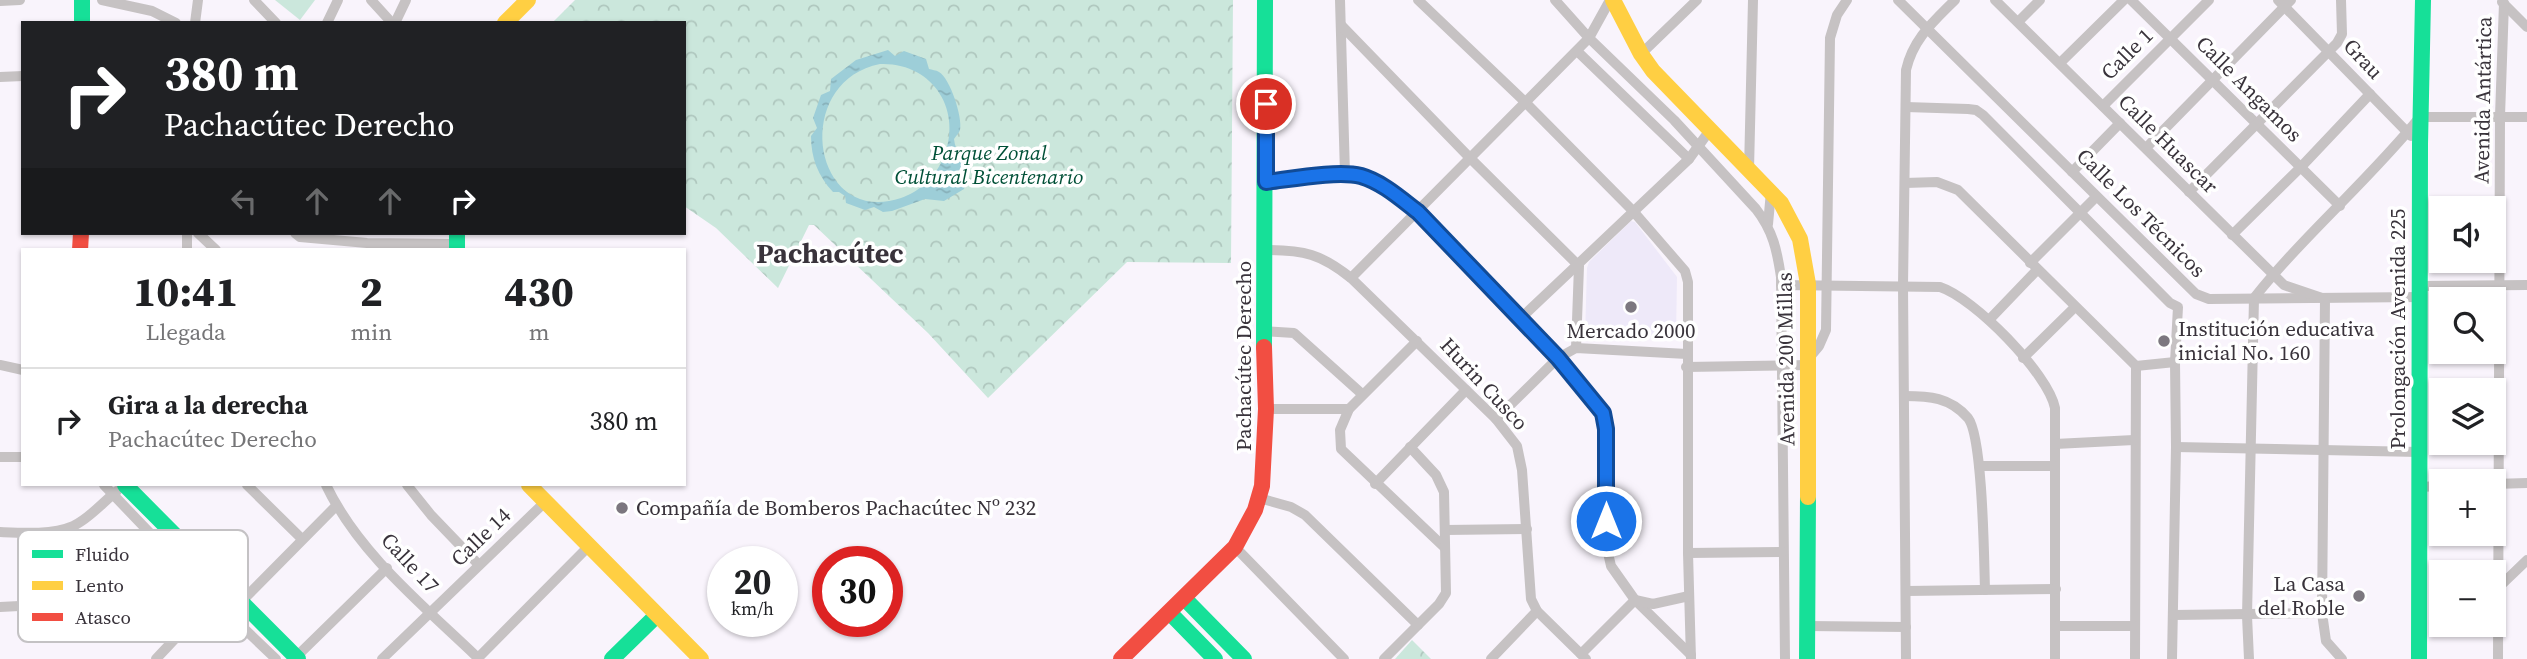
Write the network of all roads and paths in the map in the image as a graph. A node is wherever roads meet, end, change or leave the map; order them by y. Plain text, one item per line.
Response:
1 (20, 0) edge
2 (82, 0) edge
3 (102, 0) edge
4 (198, 0) edge
5 (254, 0) edge
6 (338, 0) edge
7 (371, 0) edge
8 (406, 0) edge
9 (528, 0) edge
10 (1265, 0) edge
11 (1340, 0) edge
12 (1418, 0) edge
13 (1555, 0) edge
14 (1612, 0) edge
15 (1697, 0) edge
16 (1753, 0) edge
17 (1847, 0) edge
18 (1898, 0) edge
19 (1955, 0) edge
20 (1995, 0) edge
21 (2040, 0) edge
22 (2124, 0) edge
23 (2132, 0) edge
24 (2209, 0) edge
25 (2341, 0) edge
26 (2423, 0) edge
27 (0, 1) edge
28 (2284, 2) edge
29 (2502, 2) edge
30 (153, 5) edge
31 (82, 21) edge
32 (173, 21) edge
33 (195, 21) edge
34 (274, 21) edge
35 (328, 21) edge
36 (391, 21) edge
37 (394, 21) edge
38 (507, 21) edge
39 (2019, 22) junction
40 (1341, 25) junction
41 (2527, 27) edge
42 (1926, 29) junction
43 (1589, 38) junction
44 (2170, 38) junction
45 (2329, 50) junction
46 (1577, 51) junction
47 (1641, 54) junction
48 (2060, 63) junction
49 (21, 76) edge
50 (0, 77) edge
51 (2214, 81) junction
52 (2370, 94) junction
53 (1525, 102) junction
54 (2103, 106) junction
55 (1906, 107) junction
56 (2500, 116) junction
57 (2420, 117) junction
58 (2527, 117) edge
59 (2120, 124) junction
60 (2258, 125) junction
61 (1710, 130) junction
62 (2408, 132) junction
63 (2420, 144) junction
64 (1699, 147) junction
65 (2146, 148) junction
66 (1469, 157) junction
67 (1689, 159) junction
68 (2301, 167) junction
69 (1749, 170) junction
70 (2072, 172) junction
71 (1345, 174) junction
72 (1266, 182) junction
73 (1905, 183) junction
74 (1771, 192) junction
75 (2189, 192) junction
76 (2096, 197) junction
77 (2340, 206) junction
78 (1633, 211) junction
79 (1418, 212) junction
80 (2080, 213) junction
81 (1768, 224) junction
82 (200, 235) edge
83 (308, 235) edge
84 (2232, 235) junction
85 (367, 242) edge
86 (456, 242) edge
87 (214, 248) edge
88 (1266, 250) junction
89 (1578, 266) junction
90 (2034, 266) junction
91 (2273, 274) junction
92 (1351, 278) junction
93 (1808, 284) junction
94 (1781, 285) junction
95 (1825, 285) junction
96 (2500, 285) junction
97 (2527, 285) edge
98 (1903, 286) junction
99 (2421, 292) junction
100 (2196, 294) junction
101 (2254, 298) junction
102 (2325, 299) junction
103 (2075, 307) junction
104 (2178, 307) junction
105 (1520, 319) junction
106 (1989, 320) junction
107 (1264, 331) junction
108 (1417, 341) junction
109 (1576, 348) junction
110 (1687, 354) junction
111 (1558, 358) junction
112 (2023, 358) junction
113 (1809, 362) junction
114 (2175, 362) junction
115 (0, 365) edge
116 (1782, 366) junction
117 (2136, 366) junction
118 (1686, 367) junction
119 (21, 370) edge
120 (1466, 390) junction
121 (1362, 394) junction
122 (1904, 396) junction
123 (1266, 409) junction
124 (1349, 409) junction
125 (1496, 419) junction
126 (2134, 440) junction
127 (2055, 444) junction
128 (1410, 447) junction
129 (2176, 447) junction
130 (2252, 450) junction
131 (2325, 450) junction
132 (2419, 452) junction
133 (0, 457) edge
134 (21, 457) edge
135 (1979, 466) junction
136 (2055, 466) junction
137 (2496, 469) edge
138 (2527, 483) edge
139 (1375, 484) junction
140 (2506, 484) edge
141 (105, 486) edge
142 (124, 486) edge
143 (126, 486) edge
144 (248, 486) edge
145 (326, 486) edge
146 (408, 486) edge
147 (530, 486) edge
148 (2419, 487) junction
149 (2429, 487) edge
150 (112, 495) junction
151 (1259, 498) junction
152 (545, 502) junction
153 (336, 506) junction
154 (1527, 529) junction
155 (48, 530) edge
156 (146, 530) edge
157 (170, 530) edge
158 (1445, 530) junction
159 (0, 532) edge
160 (18, 533) edge
161 (302, 540) junction
162 (589, 546) junction
163 (1235, 547) junction
164 (1444, 547) junction
165 (1782, 552) junction
166 (1688, 553) junction
167 (2527, 560) edge
168 (479, 565) junction
169 (387, 568) junction
170 (2506, 580) edge
171 (2056, 589) junction
172 (1985, 590) junction
173 (1907, 591) junction
174 (248, 596) edge
175 (1689, 596) junction
176 (1185, 599) junction
177 (1635, 600) junction
178 (18, 606) edge
179 (0, 607) edge
180 (1537, 611) junction
181 (430, 612) junction
182 (1170, 613) junction
183 (2322, 613) junction
184 (248, 614) edge
185 (657, 615) junction
186 (2173, 615) junction
187 (2247, 616) junction
188 (1418, 625) junction
189 (1807, 626) junction
190 (2056, 626) junction
191 (2135, 626) junction
192 (1906, 628) junction
193 (248, 630) edge
194 (2498, 637) edge
195 (172, 642) edge
196 (273, 653) edge
197 (388, 657) edge
198 (1583, 657) edge
199 (1691, 657) edge
200 (297, 658) edge
201 (156, 659) edge
202 (477, 659) edge
203 (612, 659) edge
204 (701, 659) edge
205 (1121, 659) edge
206 (1215, 659) edge
207 (1244, 659) edge
208 (1344, 659) edge
209 (1384, 659) edge
210 (1491, 659) edge
211 (1785, 659) edge
212 (1807, 659) edge
213 (1906, 659) edge
214 (2055, 659) edge
215 (2135, 659) edge
216 (2172, 659) edge
217 (2249, 659) edge
218 (2342, 659) edge
219 (2419, 659) edge
220 (2498, 659) edge

1 - 27 street
2 - 31 main road
3 - 30 street
4 - 33 street
5 - 34 street
6 - 35 street
7 - 36 street
8 - 37 street
9 - 38 main road
10 - 72 main road, Pachacútec Derecho
11 - 40 street
12 - 53 street
13 - 43 street
14 - 43 street
14 - 47 main road, Avenida 200 Millas
15 - 47 street
16 - 69 street
17 - 95 street
18 - 42 street, Calle Los Técnicos
19 - 42 street
20 - 39 street, Calle Huascar
21 - 39 street
22 - 48 street
23 - 44 street, Calle Angamos
24 - 44 street, Calle 1
25 - 45 street
26 - 57 main road, Prolongación Avenida 225
28 - 45 street, Grau
28 - 51 street
29 - 41 street
29 - 56 street, Avenida Antártica
30 - 32 street
39 - 48 street, Calle Huascar
40 - 66 street
40 - 71 street
42 - 55 street
42 - 70 street, Calle Los Técnicos
43 - 46 street
43 - 64 street
44 - 51 street, Calle Angamos
44 - 54 street, Calle 1
45 - 52 street, Grau
45 - 60 street
46 - 53 street
46 - 67 street
47 - 61 main road, Avenida 200 Millas
48 - 54 street, Calle Huascar
49 - 50 street
51 - 60 street, Calle Angamos
51 - 65 street
52 - 62 street, Grau
52 - 68 street
53 - 66 street
53 - 78 street
54 - 59 street, Calle Huascar
55 - 73 street
55 - 80 street
56 - 57 street
56 - 58 street
56 - 96 street, Avenida Antártica
57 - 62 street
57 - 63 main road, Prolongación Avenida 225
59 - 65 street, Calle Huascar
59 - 70 street
60 - 68 street, Calle Angamos
60 - 75 street
61 - 64 street
61 - 69 main road, Avenida 200 Millas
62 - 63 street, Grau
62 - 77 street
63 - 99 main road, Prolongación Avenida 225
64 - 67 street
64 - 81 street
65 - 75 street, Calle Huascar
66 - 79 street
66 - 89 street
67 - 78 street
68 - 77 street, Calle Angamos
68 - 84 street
69 - 74 main road, Avenida 200 Millas
70 - 76 street, Calle Los Técnicos
71 - 72 street
71 - 79 street
72 - 88 main road, Pachacútec Derecho
73 - 90 street
73 - 98 street
74 - 81 street
74 - 93 main road, Avenida 200 Millas
75 - 84 street, Calle Huascar
76 - 80 street
76 - 100 street, Calle Los Técnicos
77 - 91 street
78 - 89 street
78 - 110 street
79 - 92 street
79 - 105 street
80 - 90 street
80 - 104 street
81 - 94 street
82 - 87 street
83 - 85 street
84 - 91 street, Calle Huascar
85 - 86 street
88 - 92 street, Hurin Cusco
88 - 107 main road, Pachacútec Derecho
89 - 105 street
89 - 109 street
90 - 103 street
90 - 106 street
91 - 101 street
91 - 102 street, Calle Huascar
92 - 108 street, Hurin Cusco
93 - 94 street
93 - 95 street
93 - 113 main road, Avenida 200 Millas
94 - 116 street
95 - 98 street
95 - 113 street
96 - 97 street, Calle Los Técnicos
96 - 99 street, Calle Los Técnicos
96 - 137 street, Avenida Antártica
98 - 106 street
98 - 122 street
99 - 102 street, Calle Los Técnicos
99 - 132 main road, Prolongación Avenida 225
100 - 101 street, Calle Los Técnicos
100 - 104 street
101 - 102 street, Calle Los Técnicos
101 - 130 street
102 - 131 street
103 - 112 street
103 - 117 street
104 - 114 street
105 - 111 street
106 - 112 street
107 - 121 street
107 - 123 main road, Pachacútec Derecho
108 - 120 street, Hurin Cusco
108 - 121 street
109 - 110 street
109 - 111 street
110 - 118 street
111 - 125 street
111 - 177 street
112 - 127 street
113 - 116 street
113 - 189 main road, Avenida 200 Millas
114 - 117 street
114 - 129 street
115 - 119 street
116 - 118 street
116 - 165 street
117 - 126 street
118 - 166 street
120 - 125 street, Hurin Cusco
120 - 128 street
121 - 124 street
122 - 135 street
122 - 173 street
123 - 124 street
123 - 151 main road, Pachacútec Derecho
124 - 139 street
125 - 154 street, Hurin Cusco
126 - 127 street
126 - 191 street
127 - 136 street
128 - 139 street
128 - 158 street
129 - 130 street
129 - 186 street
130 - 131 street
130 - 187 street
131 - 132 street
131 - 183 street
132 - 148 main road, Prolongación Avenida 225
133 - 134 street
135 - 136 street
135 - 172 street
136 - 171 street
138 - 140 street
139 - 164 street
141 - 150 street
142 - 150 street
143 - 157 main road
144 - 161 street
145 - 153 street, Calle 17
146 - 168 street
147 - 152 main road
148 - 149 street
148 - 219 main road, Prolongación Avenida 225
150 - 155 street
150 - 156 street
151 - 163 main road, Pachacútec Derecho
151 - 188 street
152 - 162 main road
152 - 168 street, Calle 14
153 - 161 street
153 - 169 street, Calle 17
154 - 158 street
154 - 180 street, Hurin Cusco
158 - 164 street
159 - 160 street
161 - 174 street
162 - 185 main road
162 - 202 street
163 - 176 main road, Pachacútec Derecho
163 - 208 street
164 - 188 street
165 - 166 street
165 - 211 street
166 - 175 street
167 - 170 street
168 - 181 street, Calle 14
169 - 181 street, Calle 17
169 - 200 street
171 - 172 street
171 - 190 street
172 - 173 street
173 - 192 street
175 - 177 street
175 - 199 street
176 - 182 main road, Pachacútec Derecho
176 - 207 main road
177 - 198 street
177 - 199 street
178 - 179 street
180 - 198 street
180 - 210 street
181 - 197 street, Calle 14
181 - 202 street, Calle 17
182 - 205 main road, Pachacútec Derecho
182 - 206 main road
183 - 187 street
183 - 218 street
184 - 196 main road
185 - 203 main road
185 - 204 main road
186 - 187 street
186 - 216 street
187 - 217 street
188 - 209 street
189 - 192 street
189 - 212 main road, Avenida 200 Millas
190 - 191 street
190 - 214 street
191 - 215 street
192 - 213 street
193 - 196 street
194 - 220 street, Avenida Antártica
195 - 201 street
196 - 200 main road

